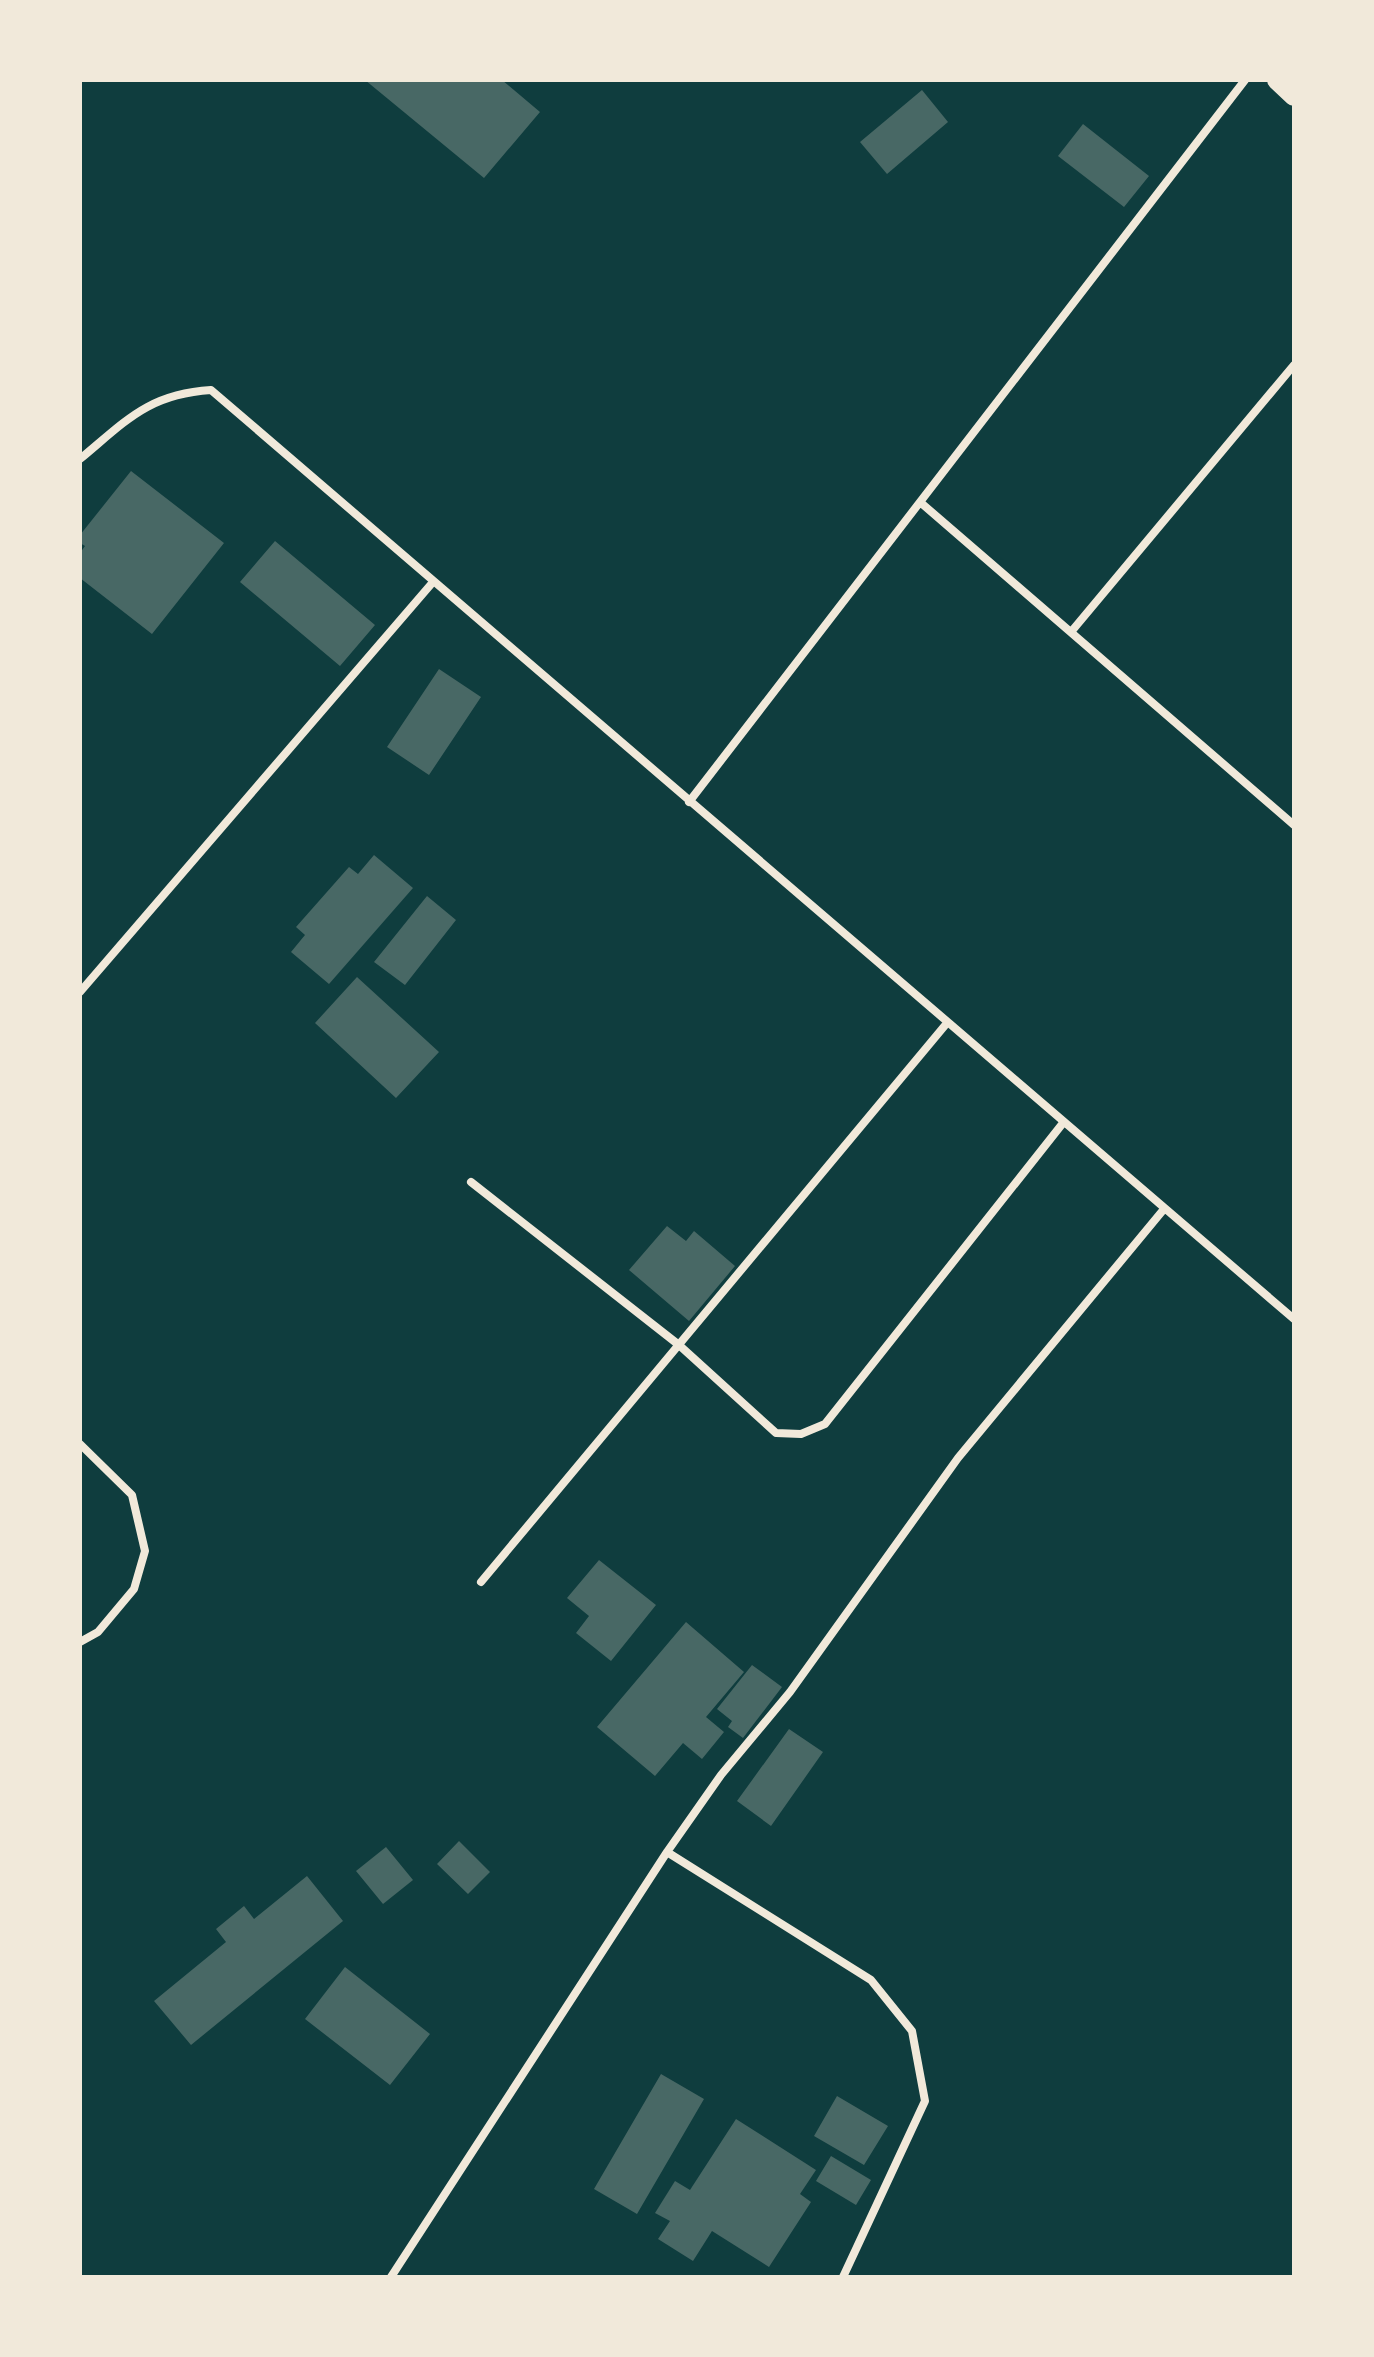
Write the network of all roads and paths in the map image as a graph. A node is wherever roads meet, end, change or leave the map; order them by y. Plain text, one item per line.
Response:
1 (1245, 80) edge
2 (1277, 80) edge
3 (1294, 96) edge
4 (1294, 365) edge
5 (80, 459) edge
6 (920, 502) junction
7 (433, 582) junction
8 (1071, 632) junction
9 (689, 802) junction
10 (1294, 825) edge
11 (80, 992) edge
12 (947, 1023) junction
13 (1063, 1123) junction
14 (471, 1182) dead end
15 (1164, 1209) junction
16 (1294, 1319) edge
17 (679, 1345) junction
18 (80, 1444) edge
19 (481, 1582) dead end
20 (80, 1642) edge
21 (667, 1852) junction
22 (391, 2277) edge
23 (843, 2277) edge

1 - 6 street
2 - 3 main road
4 - 8 street
5 - 7 street
6 - 8 street
6 - 9 street
7 - 9 street
7 - 11 street
8 - 10 street
9 - 12 street
12 - 13 street
12 - 17 street
13 - 15 street
13 - 17 street
14 - 17 street
15 - 16 street
15 - 21 street
17 - 19 street
18 - 20 street
21 - 22 street
21 - 23 street

